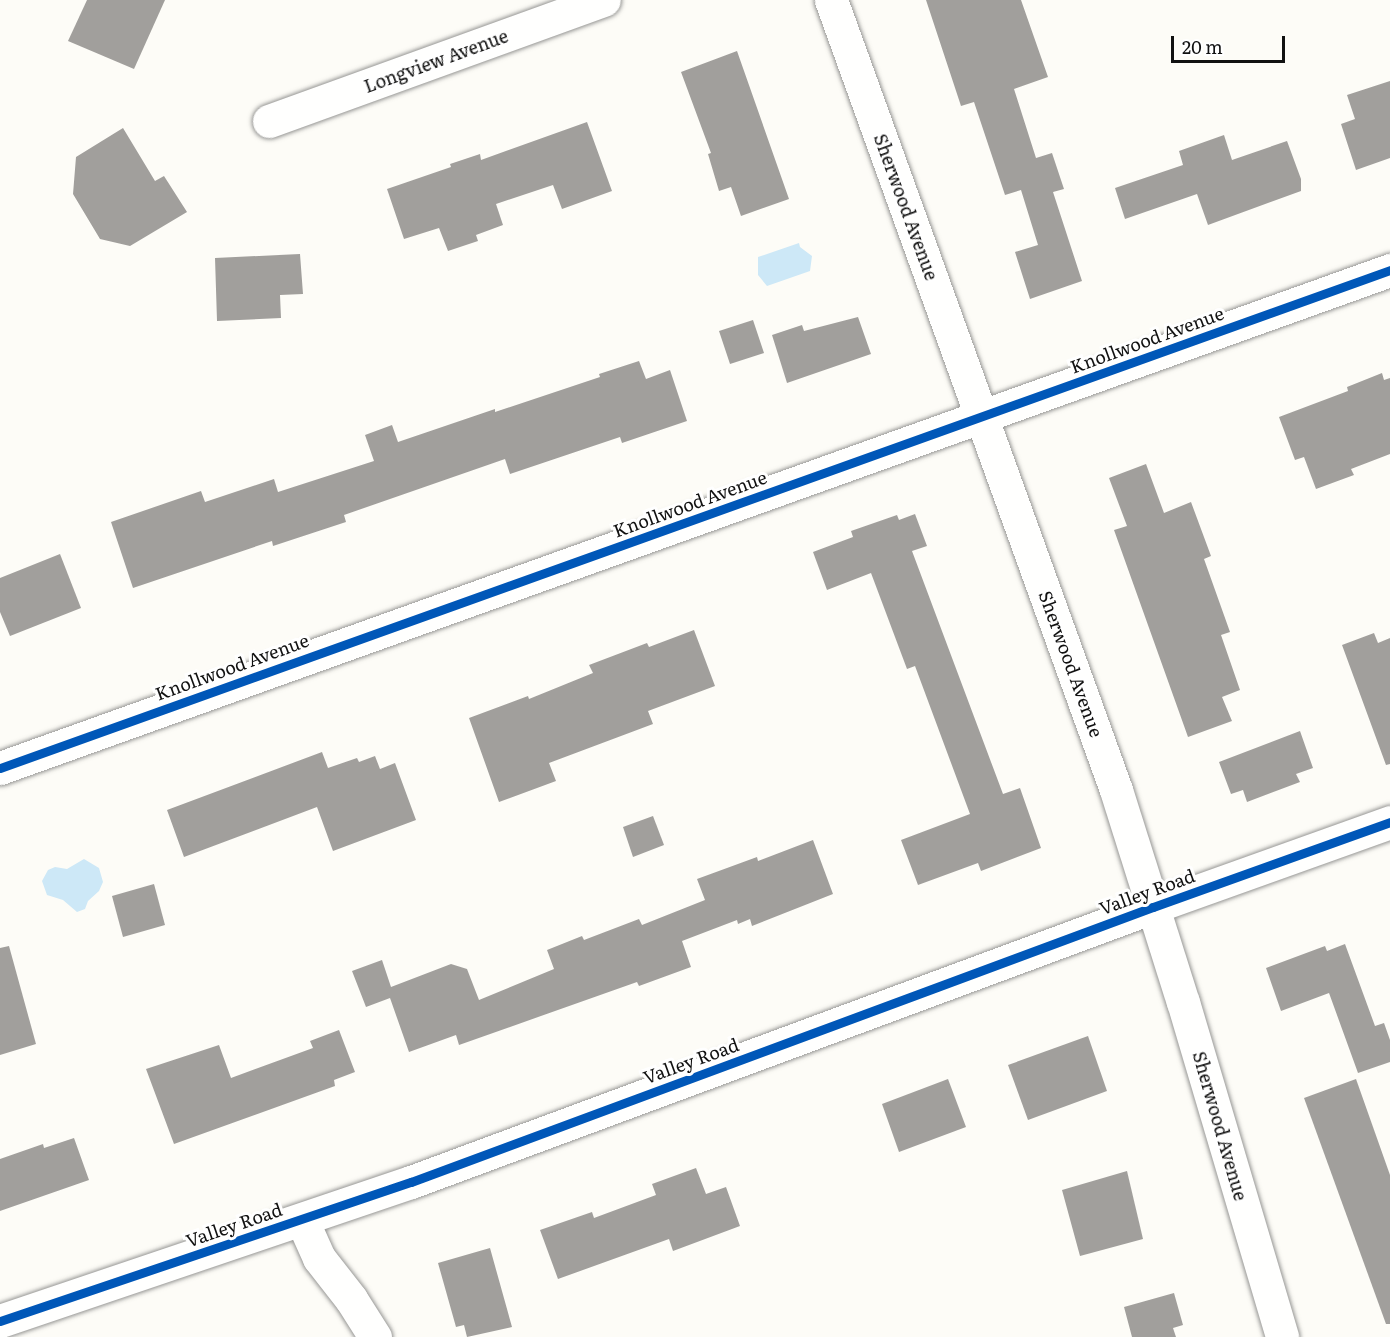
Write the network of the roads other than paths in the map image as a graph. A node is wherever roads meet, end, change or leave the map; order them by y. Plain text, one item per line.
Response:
1 (604, 0) edge
2 (831, 0) edge
3 (268, 121) dead end
4 (1390, 270) edge
5 (981, 417) junction
6 (0, 768) edge
7 (1390, 822) edge
8 (1153, 907) junction
9 (302, 1220) junction
10 (0, 1321) edge
11 (375, 1337) edge
12 (1282, 1337) edge

1 - 3 street, Longview Avenue
2 - 5 street, Sherwood Avenue
4 - 5 street, Knollwood Avenue
5 - 6 street, Knollwood Avenue
5 - 8 street, Sherwood Avenue
7 - 8 street, Valley Road
8 - 9 street, Valley Road
8 - 12 street, Sherwood Avenue
9 - 10 street, Valley Road
9 - 11 street

